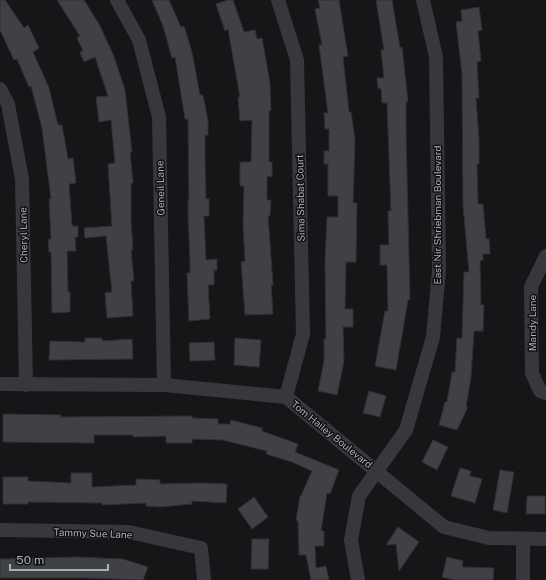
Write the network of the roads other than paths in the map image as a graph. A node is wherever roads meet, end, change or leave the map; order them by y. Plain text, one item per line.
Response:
1 (117, 0) edge
2 (278, 0) edge
3 (423, 0) edge
4 (0, 89) edge
5 (546, 256) edge
6 (0, 384) edge
7 (26, 385) junction
8 (164, 385) junction
9 (543, 392) edge
10 (286, 397) junction
11 (378, 472) junction
12 (0, 530) edge
13 (523, 539) junction
14 (546, 539) edge
15 (204, 580) edge
16 (358, 580) edge
17 (523, 580) edge

1 - 8 street, Geneil Lane
2 - 10 street, Sima Shabat Court
3 - 11 street, East Nir Shriebman Boulevard
4 - 7 street, Cheryl Lane
5 - 9 street, Mandy Lane
6 - 7 street, Tom Hailey Boulevard
7 - 8 street, Tom Hailey Boulevard
8 - 10 street, Tom Hailey Boulevard
10 - 11 street, Tom Hailey Boulevard
11 - 13 street, Tom Hailey Boulevard
11 - 16 street, East Nir Shriebman Boulevard
12 - 15 street, Tammy Sue Lane
13 - 14 street, Tom Hailey Boulevard
13 - 17 street

